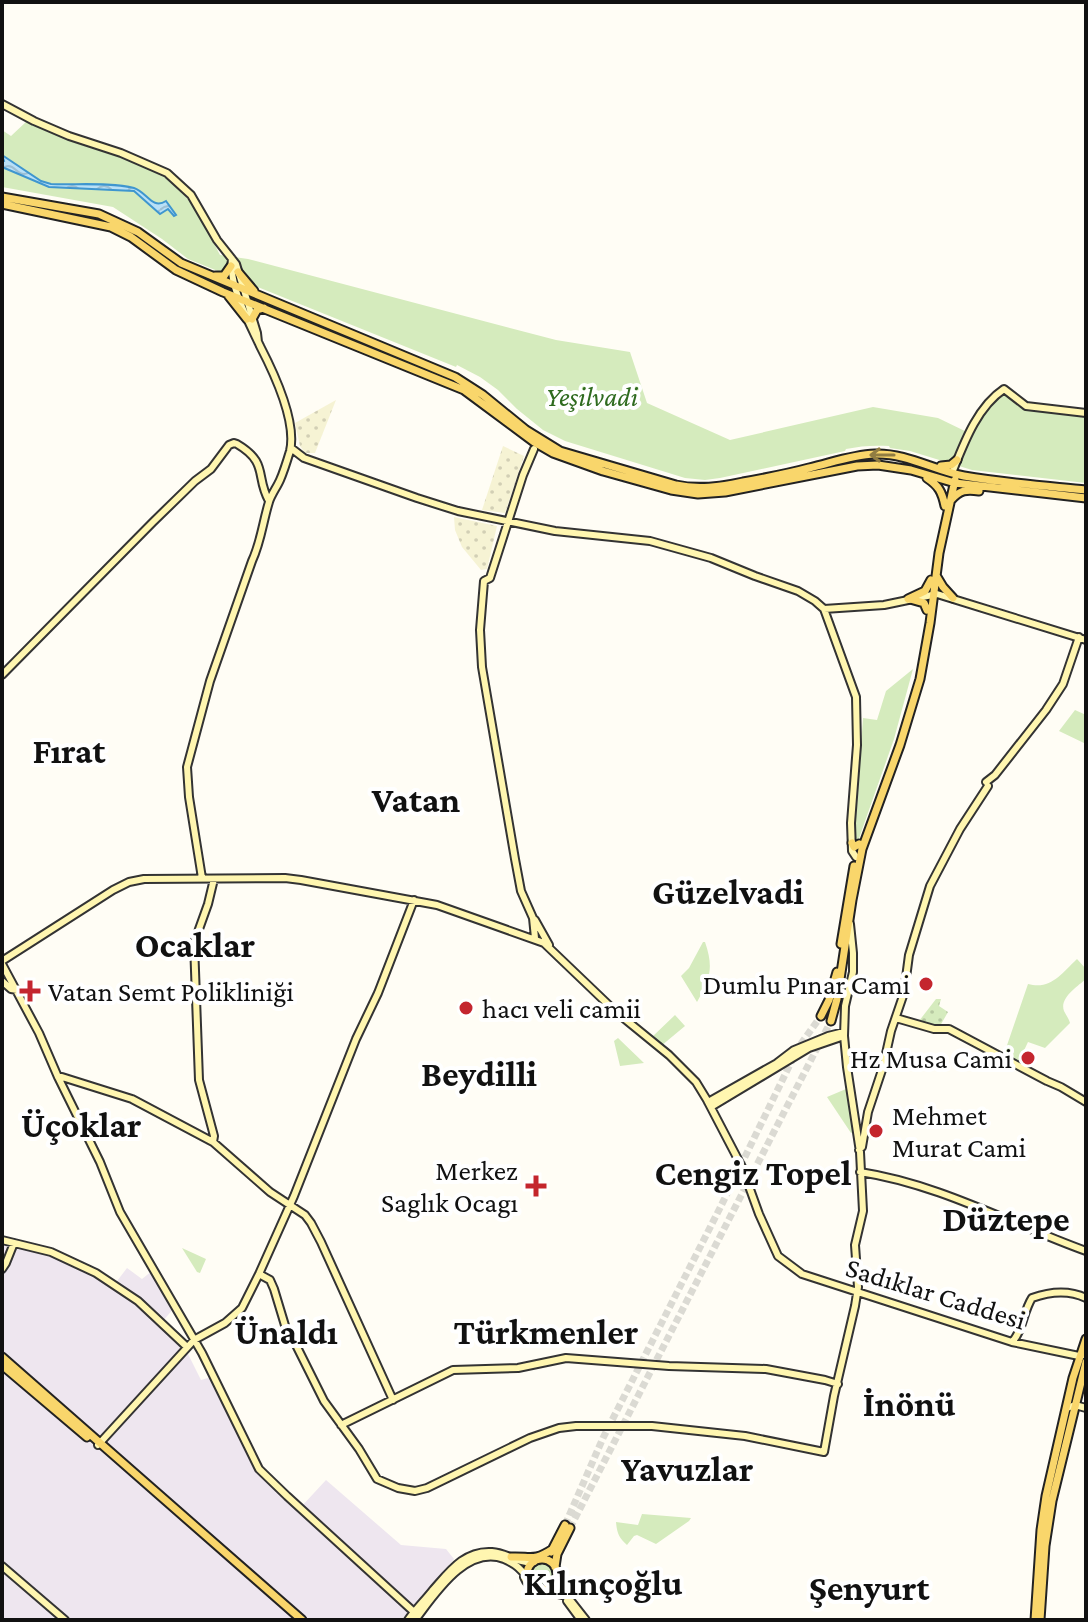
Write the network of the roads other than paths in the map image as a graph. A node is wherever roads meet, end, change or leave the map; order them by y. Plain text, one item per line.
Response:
1 (2, 104) edge
2 (2, 197) edge
3 (2, 204) edge
4 (231, 263) junction
5 (238, 272) junction
6 (210, 276) junction
7 (239, 287) junction
8 (223, 292) junction
9 (258, 295) junction
10 (243, 299) junction
11 (264, 308) junction
12 (250, 319) junction
13 (1086, 413) edge
14 (965, 442) junction
15 (291, 448) junction
16 (534, 449) dead end
17 (957, 460) junction
18 (936, 467) junction
19 (911, 470) junction
20 (953, 478) junction
21 (1017, 490) junction
22 (1086, 490) edge
23 (1086, 498) edge
24 (269, 501) junction
25 (947, 504) junction
26 (508, 521) junction
27 (937, 573) junction
28 (931, 580) junction
29 (953, 598) junction
30 (908, 599) junction
31 (933, 599) junction
32 (824, 609) junction
33 (1083, 638) edge
34 (2, 675) edge
35 (855, 844) junction
36 (202, 878) junction
37 (214, 879) junction
38 (414, 900) junction
39 (533, 918) junction
40 (850, 918) junction
41 (535, 938) junction
42 (551, 948) junction
43 (2, 961) edge
44 (2, 981) edge
45 (17, 990) junction
46 (821, 1016) tunnel mouth
47 (896, 1018) junction
48 (831, 1021) tunnel mouth
49 (844, 1034) junction
50 (58, 1077) junction
51 (1086, 1102) edge
52 (710, 1105) junction
53 (213, 1142) junction
54 (859, 1151) junction
55 (860, 1172) junction
56 (289, 1205) junction
57 (2, 1240) edge
58 (14, 1243) junction
59 (1086, 1251) edge
60 (2, 1269) edge
61 (259, 1274) junction
62 (857, 1291) junction
63 (1086, 1298) edge
64 (1086, 1339) edge
65 (194, 1340) junction
66 (1012, 1342) junction
67 (187, 1347) junction
68 (1083, 1355) edge
69 (2, 1357) edge
70 (1086, 1362) edge
71 (2, 1365) edge
72 (838, 1384) junction
73 (393, 1400) junction
74 (1071, 1407) junction
75 (1086, 1408) edge
76 (341, 1425) junction
77 (99, 1444) junction
78 (553, 1549) junction
79 (511, 1557) junction
80 (543, 1559) junction
81 (534, 1562) junction
82 (2, 1566) edge
83 (555, 1567) junction
84 (522, 1569) junction
85 (557, 1577) junction
86 (528, 1579) junction
87 (544, 1589) junction
88 (562, 1595) junction
89 (414, 1616) edge
90 (65, 1620) edge
91 (296, 1620) edge
92 (302, 1620) edge
93 (408, 1620) edge
94 (583, 1620) edge
95 (1037, 1620) edge

1 - 4 street
2 - 6 main road
3 - 8 main road
4 - 5 street
4 - 6 main road
4 - 7 street
5 - 7 street
5 - 9 main road
6 - 7 main road
7 - 9 main road
7 - 10 street
8 - 10 main road
8 - 12 main road
18 -> 9 main road
10 - 11 main road
10 - 12 street
11 - 12 main road
11 - 19 main road
12 - 15 street
13 - 14 street
14 - 17 street
14 - 20 street
15 - 24 street
15 - 26 street
16 - 26 street
17 - 18 main road
17 - 20 street
18 - 20 main road
19 - 20 main road
19 - 25 main road
20 - 21 main road
20 - 22 main road
20 - 25 main road
21 - 23 main road
21 - 25 main road
24 - 34 street
24 - 36 street
25 - 27 main road
25 - 28 main road
26 - 32 street
26 - 39 street
27 - 29 main road
27 - 31 main road
28 - 30 main road
28 - 31 main road
29 - 31 street
29 - 33 street
30 - 31 street
30 - 31 main road
30 - 32 street
31 - 35 main road
31 - 40 main road
32 - 35 street
33 - 47 street
35 - 46 main road
36 - 37 street
36 - 43 street
37 - 38 street
37 - 53 street
38 - 41 street
38 - 56 street
39 - 41 street
39 - 42 street
40 - 48 main road
40 - 49 street
41 - 42 street
42 - 52 street
43 - 45 street
44 - 45 street
45 - 50 street
47 - 51 street
47 - 54 street
49 - 52 street
49 - 54 street
50 - 53 street
50 - 65 street
52 - 62 street, Sadıklar Caddesi
53 - 56 street
54 - 55 street
55 - 59 street
55 - 62 street
56 - 61 street
56 - 73 street
57 - 58 street
58 - 60 street
58 - 67 street
61 - 65 street
61 - 76 street
62 - 66 street, Sadıklar Caddesi
62 - 72 street
63 - 66 street
64 - 68 main road
65 - 67 street
65 - 89 street
66 - 68 street, Sadıklar Caddesi
67 - 77 street
68 - 74 main road
69 - 77 main road
70 - 74 main road
71 - 77 main road
72 - 73 street
72 - 76 street
73 - 76 street
74 - 75 street
74 - 95 main road
77 - 91 main road
77 - 92 main road
78 - 79 main road
78 - 80 main road
78 - 83 main road
79 - 81 street
79 - 89 street
80 - 81 main road
80 - 83 main road
81 - 86 main road
82 - 90 street
83 - 85 main road
84 - 86 street
84 - 88 street
84 - 89 street
85 - 87 main road
85 - 94 street
86 - 87 main road
87 - 88 street
88 - 94 street
89 - 93 street

